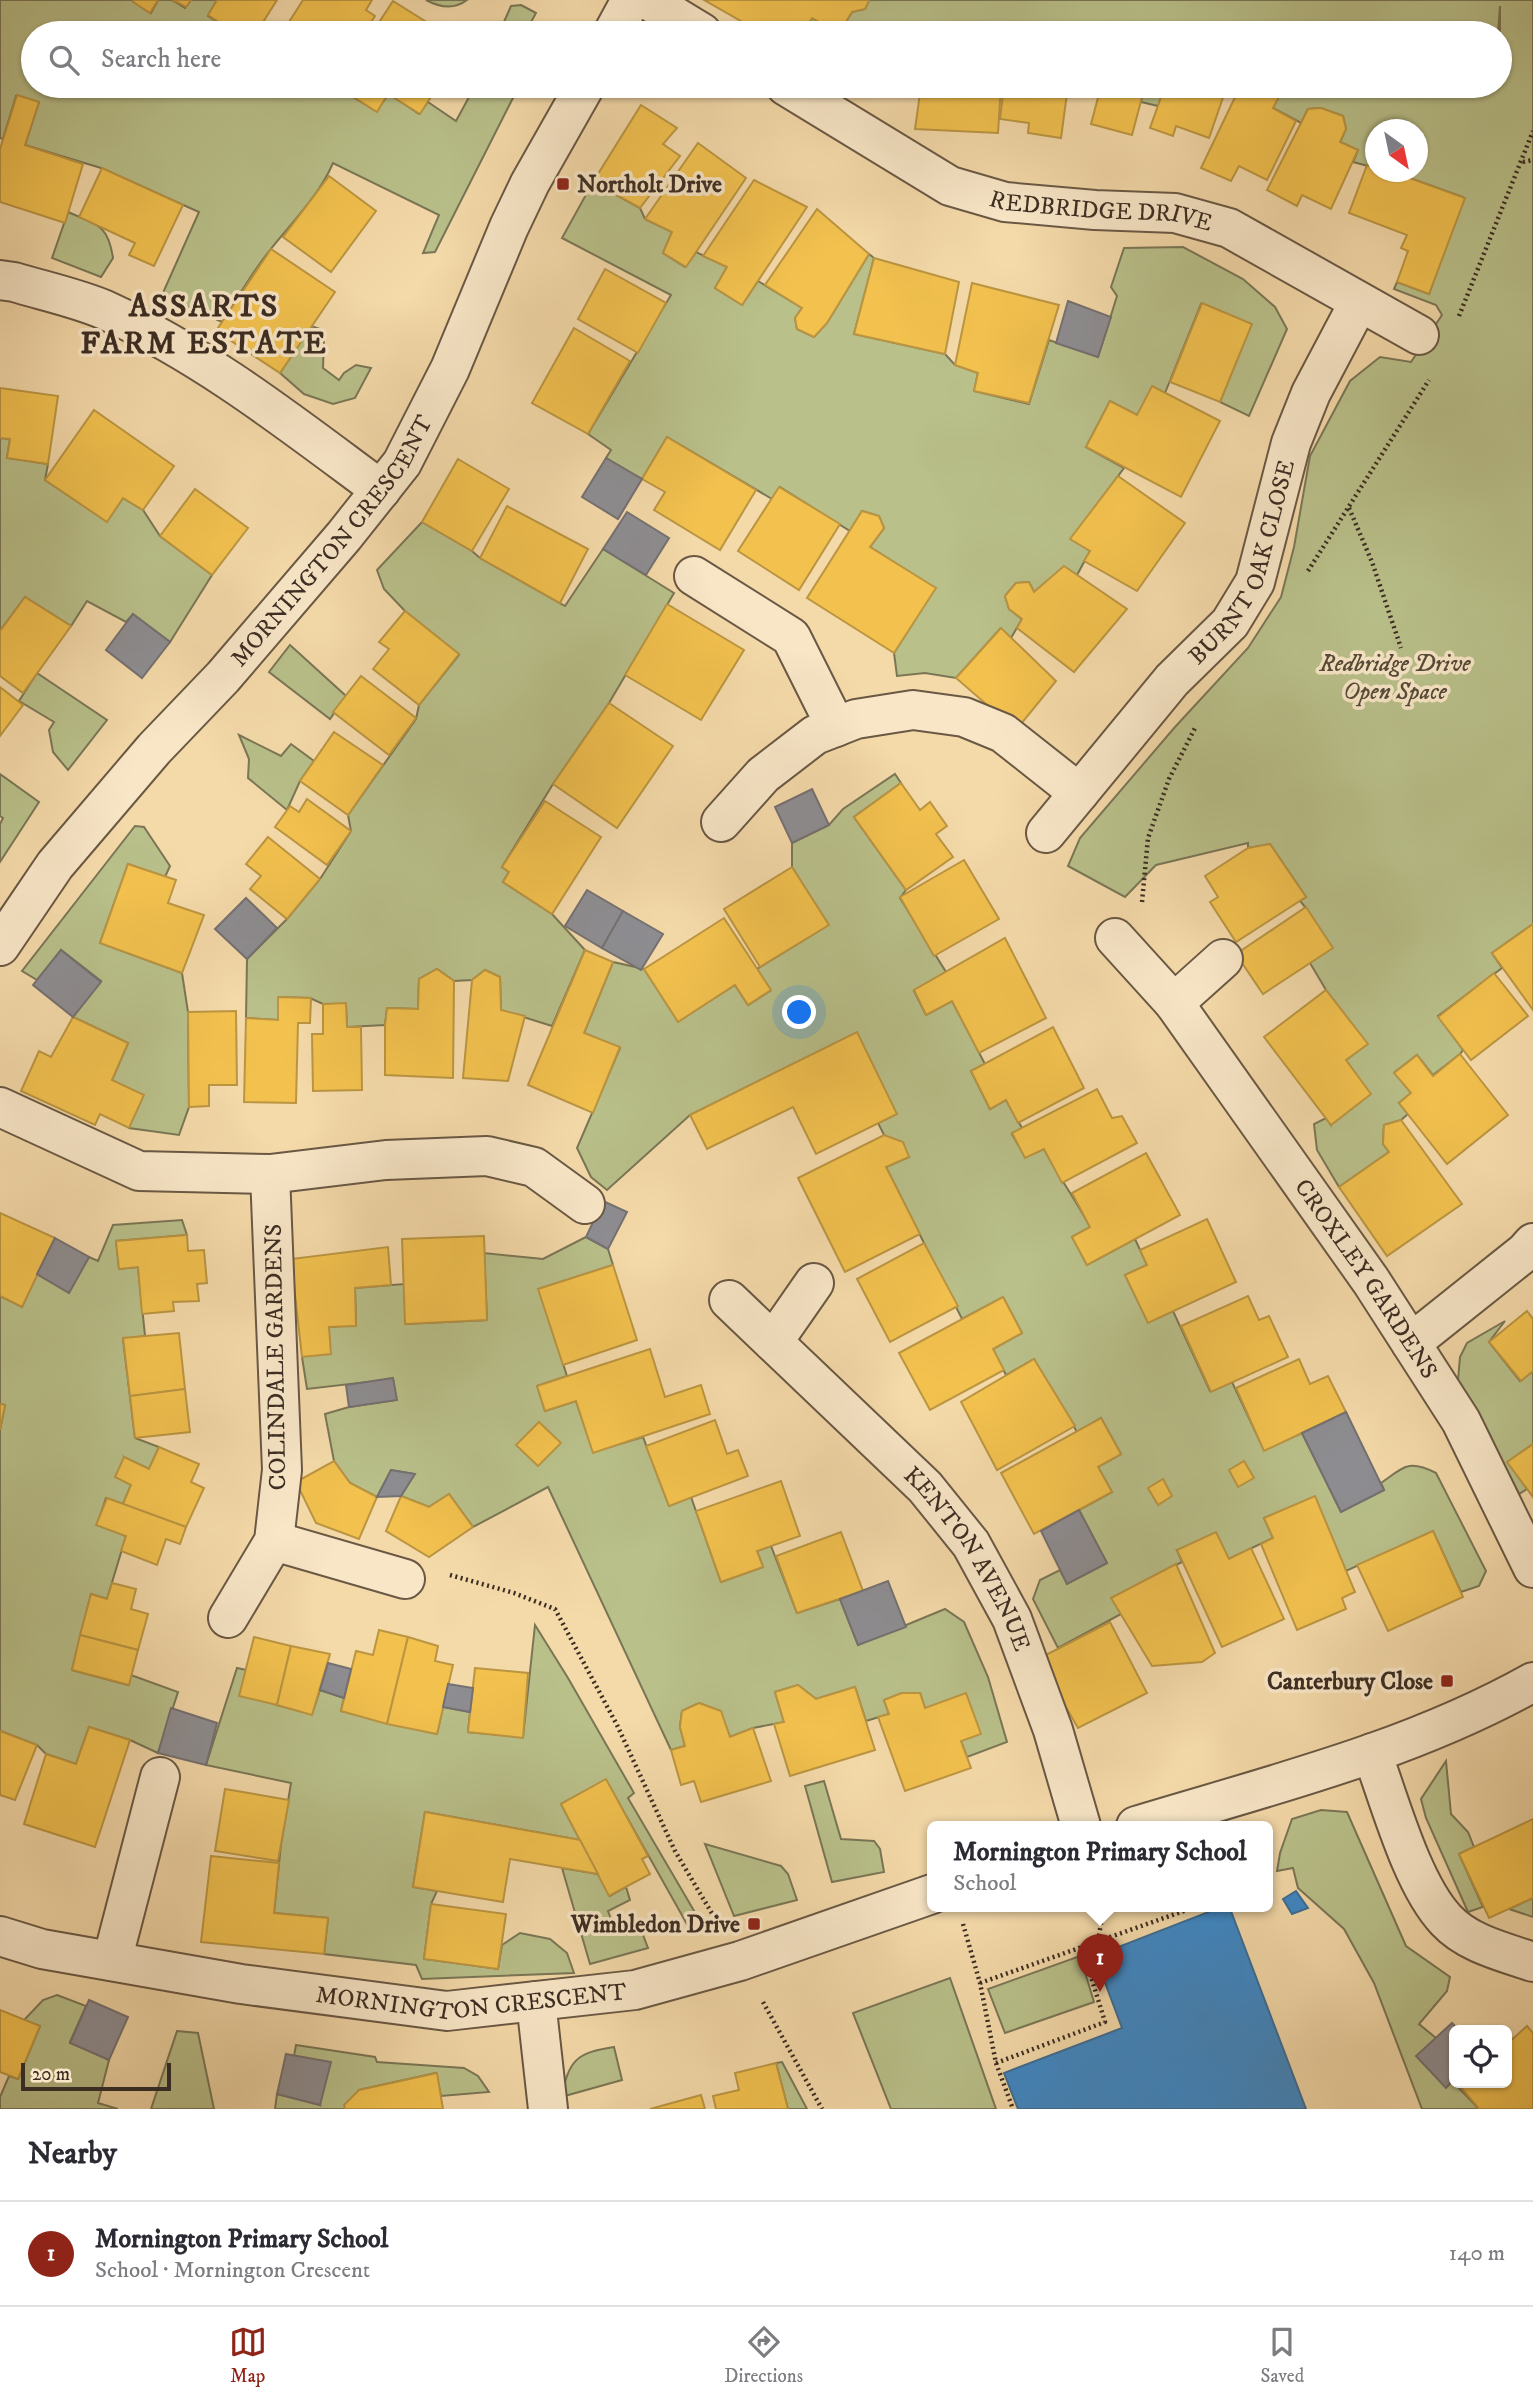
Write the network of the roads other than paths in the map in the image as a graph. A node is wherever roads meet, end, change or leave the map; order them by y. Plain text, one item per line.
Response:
1 (631, 0) edge
2 (648, 0) edge
3 (620, 21) edge
4 (682, 21) edge
5 (578, 98) edge
6 (806, 98) edge
7 (0, 280) edge
8 (1360, 302) junction
9 (1419, 335) dead end
10 (381, 491) junction
11 (694, 576) dead end
12 (836, 727) junction
13 (1079, 793) junction
14 (721, 822) dead end
15 (1046, 833) dead end
16 (1115, 939) road end
17 (0, 946) edge
18 (1223, 959) dead end
19 (1174, 1003) junction
20 (0, 1107) edge
21 (270, 1174) junction
22 (585, 1204) dead end
23 (1533, 1243) edge
24 (814, 1283) dead end
25 (729, 1300) dead end
26 (773, 1342) junction
27 (1411, 1343) junction
28 (274, 1541) junction
29 (1533, 1568) edge
30 (405, 1579) road end
31 (228, 1618) dead end
32 (1533, 1682) edge
33 (1372, 1753) junction
34 (160, 1777) dead end
35 (1080, 1821) edge
36 (1152, 1821) edge
37 (927, 1896) edge
38 (0, 1936) edge
39 (112, 1961) junction
40 (1533, 1962) edge
41 (536, 2001) junction
42 (548, 2109) edge

1 - 3 street
2 - 4 street
5 - 10 street, MORNINGTON CRESCENT
6 - 8 street, REDBRIDGE DRIVE
7 - 10 street
8 - 9 street, REDBRIDGE DRIVE
8 - 13 street, BURNT OAK CLOSE
10 - 17 street, MORNINGTON CRESCENT
11 - 12 street
12 - 13 street
12 - 14 street
13 - 15 street, BURNT OAK CLOSE
16 - 19 street, CROXLEY GARDENS
18 - 19 street
19 - 27 street, CROXLEY GARDENS
20 - 21 street
21 - 22 street
21 - 28 street, COLINDALE GARDENS
23 - 27 street
24 - 26 street
25 - 26 street, KENTON AVENUE
26 - 35 street, KENTON AVENUE
27 - 29 street, CROXLEY GARDENS
28 - 30 street
28 - 31 street, COLINDALE GARDENS
32 - 33 street
33 - 36 street
33 - 40 street
34 - 39 street
37 - 41 street, MORNINGTON CRESCENT
38 - 39 street, MORNINGTON CRESCENT
39 - 41 street, MORNINGTON CRESCENT
41 - 42 street

